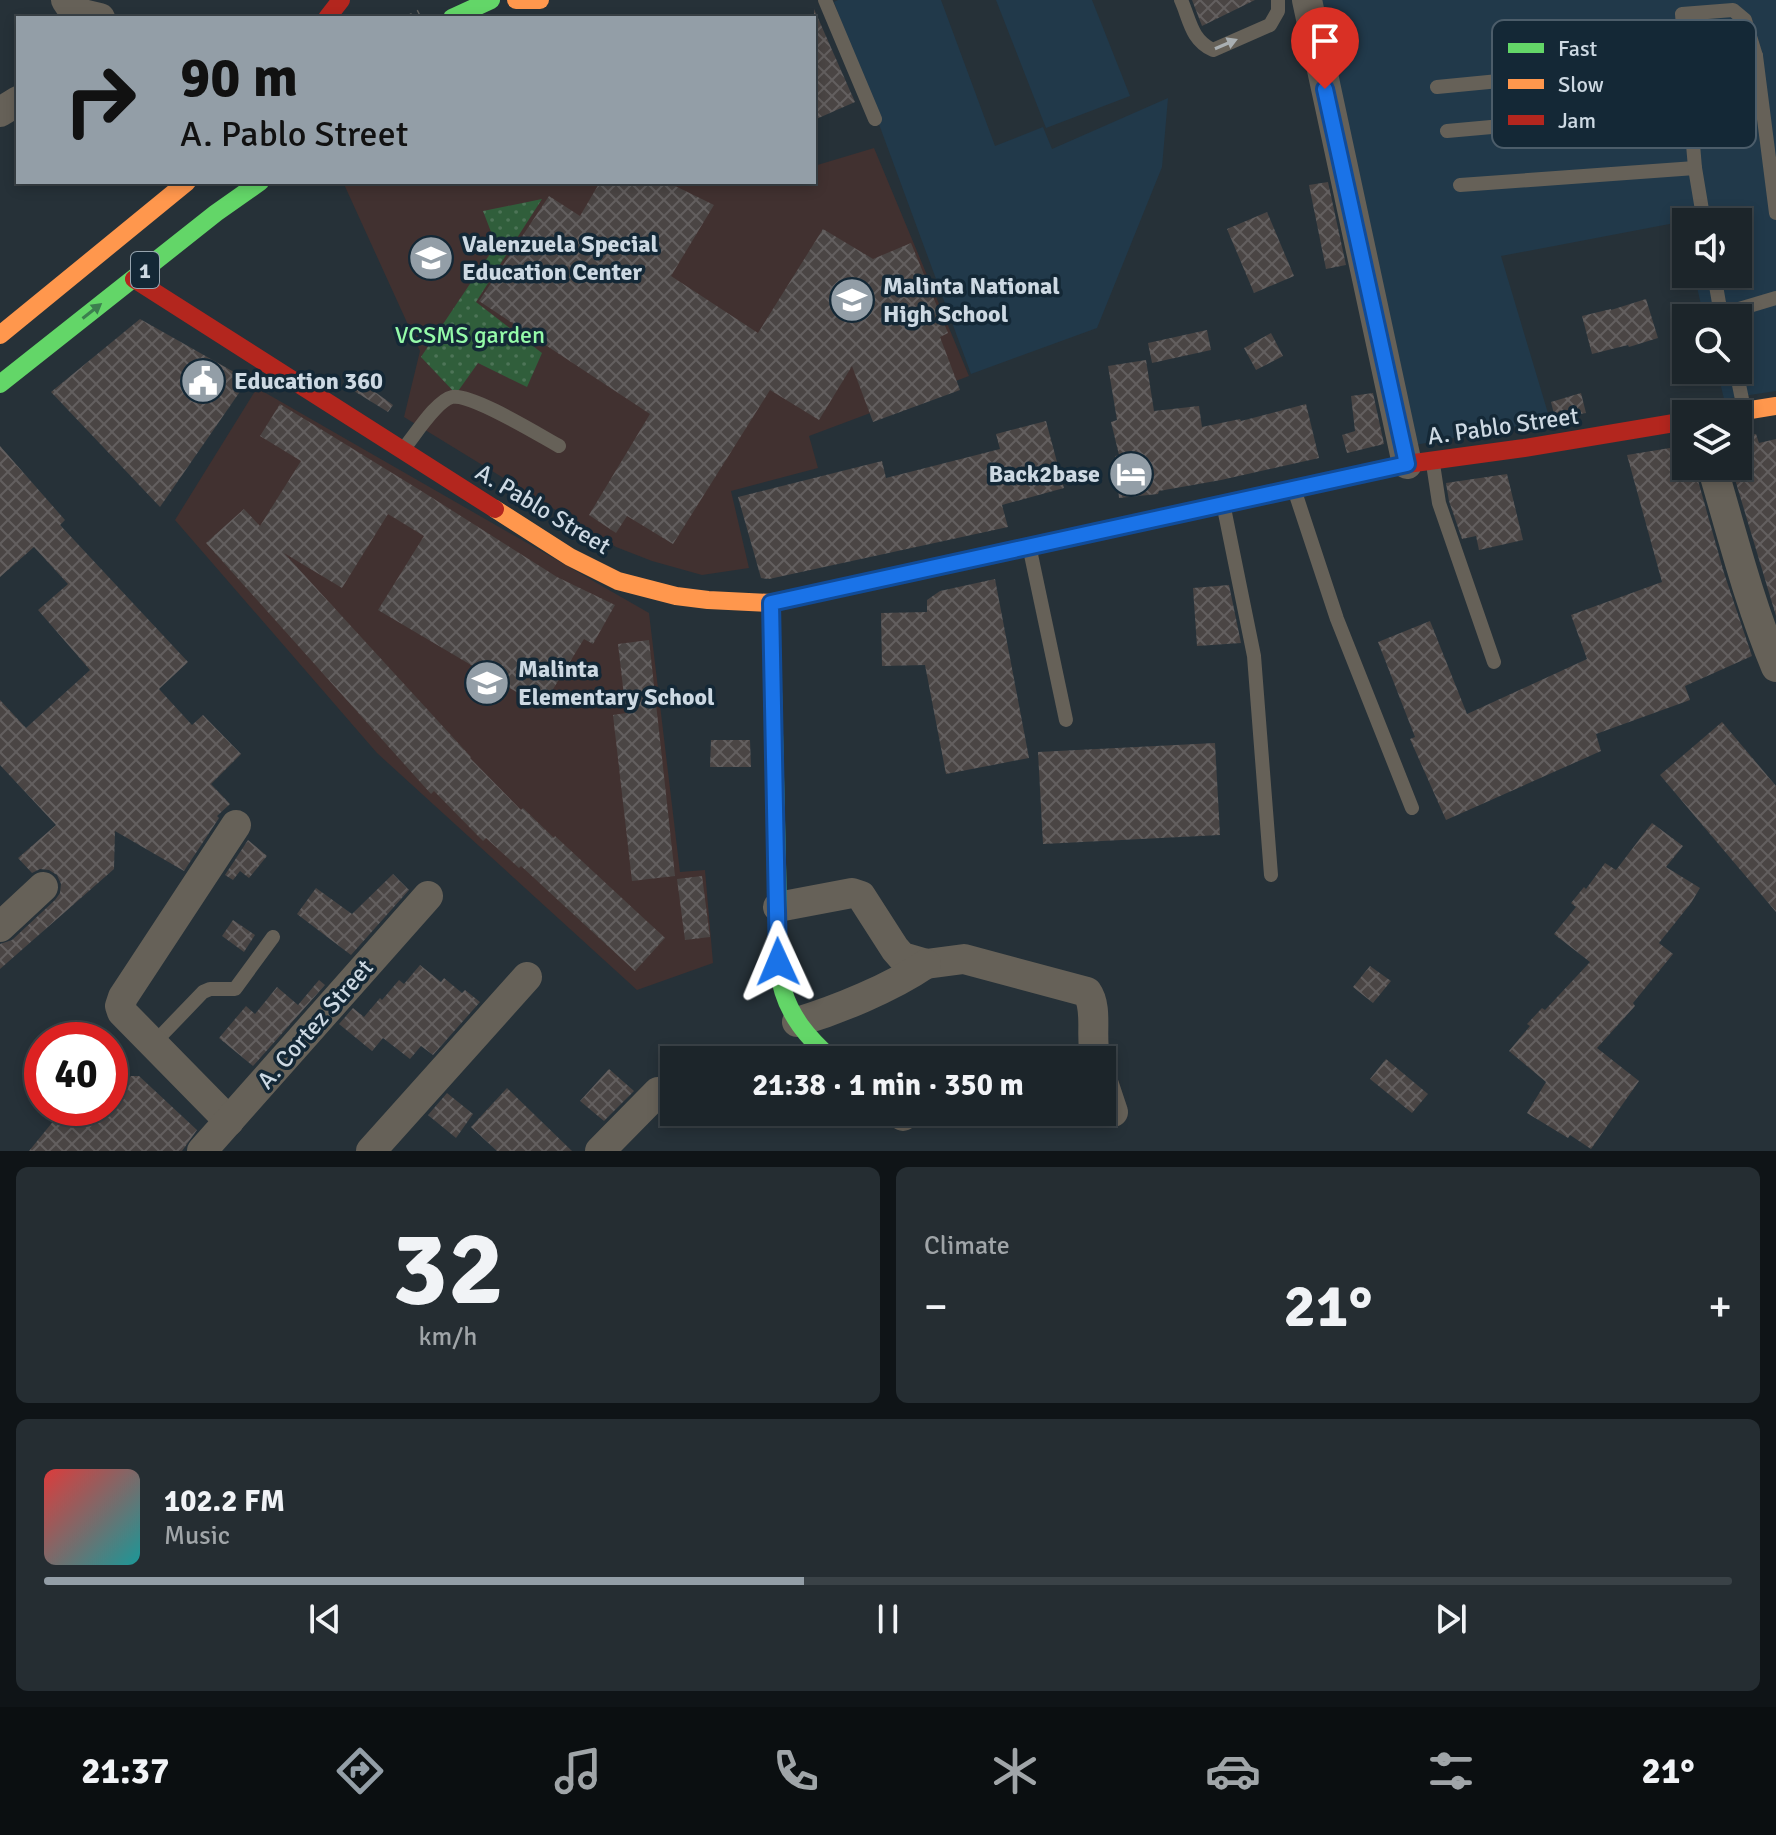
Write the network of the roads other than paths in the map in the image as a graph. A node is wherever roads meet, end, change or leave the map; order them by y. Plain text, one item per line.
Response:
1 (66, 0) edge
2 (341, 0) edge
3 (491, 0) edge
4 (516, 0) edge
5 (539, 0) edge
6 (825, 0) edge
7 (1181, 0) edge
8 (1278, 0) edge
9 (1307, 0) edge
10 (91, 16) edge
11 (328, 16) edge
12 (456, 16) edge
13 (1682, 20) edge
14 (1745, 20) edge
15 (1756, 56) edge
16 (1492, 81) edge
17 (1437, 87) dead end
18 (875, 119) dead end
19 (1492, 127) edge
20 (1447, 131) dead end
21 (1693, 148) edge
22 (1695, 168) junction
23 (185, 184) edge
24 (257, 184) edge
25 (1460, 185) dead end
26 (1702, 208) edge
27 (1776, 213) edge
28 (134, 279) junction
29 (1776, 298) edge
30 (1752, 305) edge
31 (3, 332) edge
32 (0, 384) edge
33 (1776, 406) edge
34 (1752, 410) edge
35 (1672, 423) edge
36 (559, 446) dead end
37 (402, 450) junction
38 (1420, 462) junction
39 (1716, 480) edge
40 (1294, 488) junction
41 (1223, 504) junction
42 (1029, 546) junction
43 (771, 603) junction
44 (1494, 662) dead end
45 (1776, 667) edge
46 (1066, 720) dead end
47 (1412, 808) dead end
48 (236, 825) dead end
49 (1271, 875) dead end
50 (43, 887) dead end
51 (428, 896) dead end
52 (778, 907) junction
53 (0, 927) edge
54 (273, 937) dead end
55 (926, 964) junction
56 (527, 977) dead end
57 (797, 1022) junction
58 (153, 1044) junction
59 (819, 1046) edge
60 (1093, 1046) edge
61 (658, 1092) dead end
62 (229, 1121) junction
63 (202, 1151) edge
64 (371, 1151) edge
65 (600, 1151) edge

1 - 10 street
2 - 11 main road
3 - 12 main road
4 - 5 main road
6 - 18 lane
7 -> 8 lane
9 - 38 street
13 - 14 lane
15 - 27 lane
16 - 17 lane
19 - 20 lane
21 - 22 lane
22 - 25 lane
22 - 26 lane
23 - 31 main road, 1
24 - 28 main road, 1
32 -> 28 main road, 1
28 - 37 main road, A. Pablo Street
29 - 30 lane
33 - 34 main road
35 - 38 main road, A. Pablo Street
36 - 37 lane
37 - 43 main road, A. Pablo Street
38 - 40 main road, A. Pablo Street
38 - 44 lane
39 - 45 street
40 - 41 main road, A. Pablo Street
40 - 47 lane
41 - 42 main road, A. Pablo Street
41 - 49 lane
42 - 43 main road, A. Pablo Street
42 - 46 lane
43 - 52 main road
48 - 58 street
50 - 53 street
51 - 62 street, A. Cortez Street
52 - 55 street
52 - 57 main road
54 - 58 lane
55 - 57 street
55 - 60 street
56 - 64 street
57 - 59 main road
58 - 62 street
61 - 65 street
62 - 63 street, A. Cortez Street

